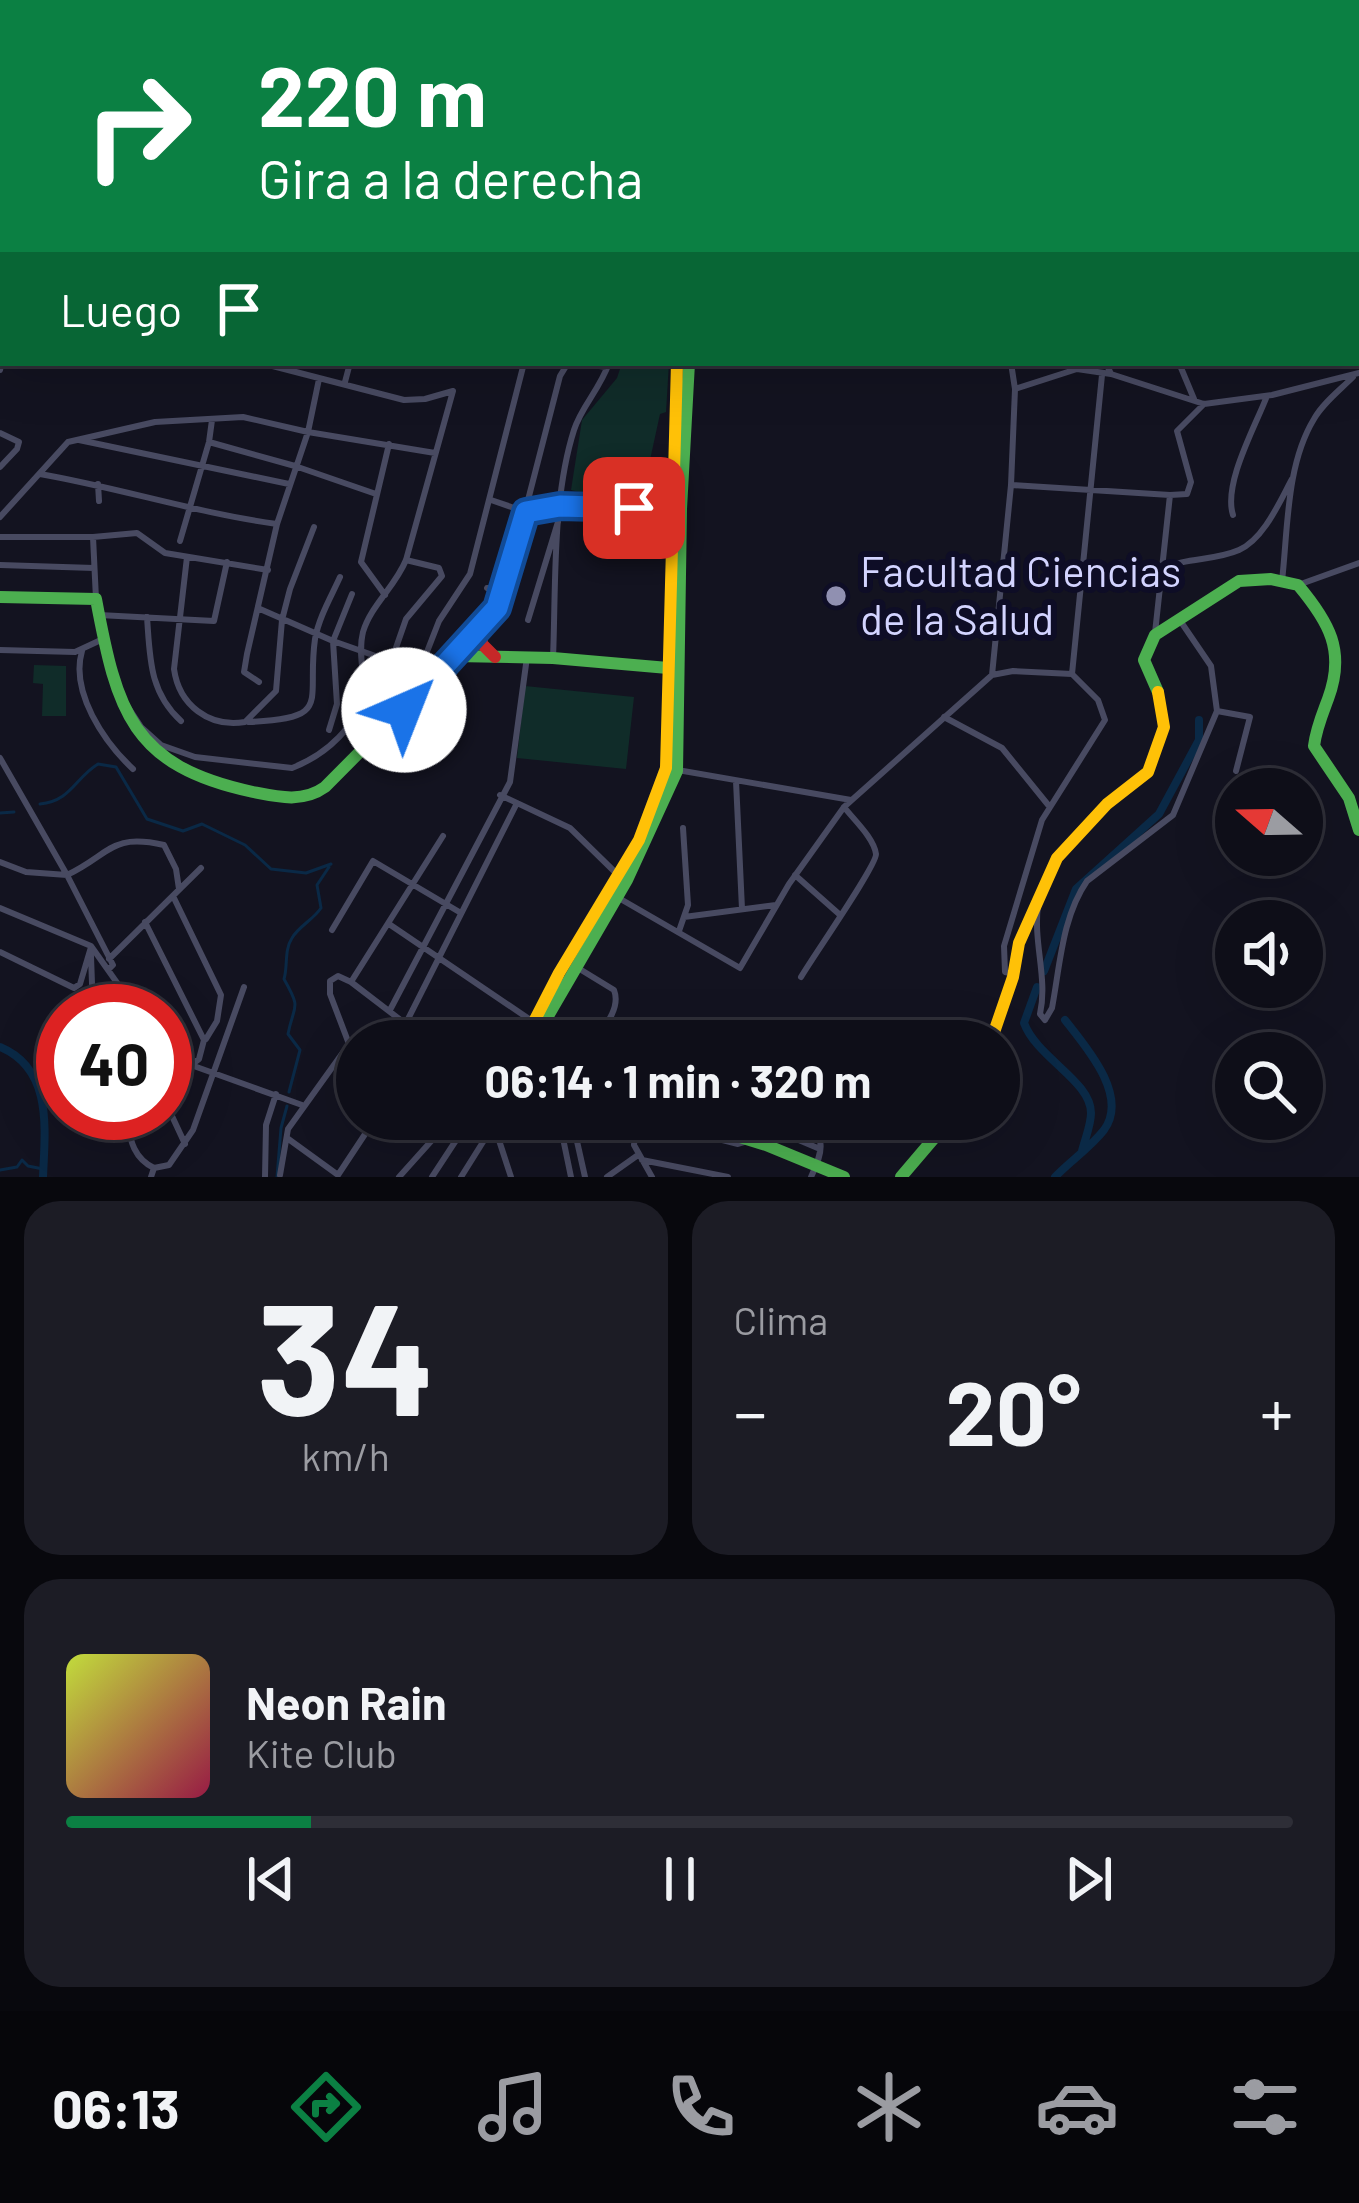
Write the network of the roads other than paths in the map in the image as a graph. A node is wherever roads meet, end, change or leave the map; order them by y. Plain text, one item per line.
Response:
1 (272, 366) edge
2 (349, 366) edge
3 (523, 366) edge
4 (569, 366) edge
5 (608, 366) edge
6 (677, 366) edge
7 (688, 366) edge
8 (1011, 366) edge
9 (1073, 366) edge
10 (1106, 366) edge
11 (1181, 366) edge
12 (1357, 374) edge
13 (1107, 375) junction
14 (319, 379) junction
15 (346, 382) junction
16 (1015, 389) junction
17 (1267, 396) junction
18 (1199, 402) junction
19 (212, 420) junction
20 (308, 432) junction
21 (0, 434) edge
22 (75, 439) junction
23 (209, 442) junction
24 (388, 444) junction
25 (435, 453) junction
26 (202, 465) junction
27 (295, 466) junction
28 (0, 467) edge
29 (39, 474) junction
30 (1294, 476) junction
31 (98, 484) junction
32 (290, 484) junction
33 (1011, 485) junction
34 (1090, 493) junction
35 (376, 494) junction
36 (1170, 495) junction
37 (490, 500) junction
38 (99, 501) dead end
39 (560, 506) junction
40 (190, 507) junction
41 (676, 509) junction
42 (526, 512) junction
43 (1233, 515) dead end
44 (0, 517) edge
45 (559, 519) junction
46 (277, 524) junction
47 (314, 527) dead end
48 (0, 537) edge
49 (93, 537) junction
50 (180, 541) dead end
51 (188, 557) junction
52 (406, 560) junction
53 (227, 561) junction
54 (1359, 563) edge
55 (0, 565) edge
56 (94, 568) junction
57 (1162, 569) junction
58 (268, 570) junction
59 (340, 578) dead end
60 (1282, 581) junction
61 (1298, 585) junction
62 (487, 588) dead end
63 (504, 593) junction
64 (352, 594) dead end
65 (385, 595) junction
66 (0, 597) edge
67 (96, 599) junction
68 (260, 609) junction
69 (99, 615) junction
70 (147, 617) junction
71 (180, 618) junction
72 (1179, 619) junction
73 (282, 620) junction
74 (528, 620) dead end
75 (480, 628) junction
76 (316, 635) junction
77 (1155, 635) junction
78 (103, 639) junction
79 (333, 641) junction
80 (673, 644) junction
81 (0, 650) edge
82 (82, 651) junction
83 (360, 651) junction
84 (455, 656) junction
85 (495, 657) junction
86 (527, 657) junction
87 (553, 658) junction
88 (391, 662) junction
89 (668, 668) junction
90 (418, 671) junction
91 (1072, 674) junction
92 (992, 675) junction
93 (259, 682) dead end
94 (119, 696) junction
95 (404, 710) junction
96 (1217, 711) junction
97 (944, 717) junction
98 (181, 721) dead end
99 (245, 722) junction
100 (329, 730) dead end
101 (0, 758) edge
102 (1237, 768) edge
103 (133, 769) dead end
104 (671, 770) junction
105 (736, 779) junction
106 (500, 795) junction
107 (853, 800) junction
108 (517, 803) junction
109 (1049, 806) junction
110 (844, 807) junction
111 (683, 828) dead end
112 (1359, 830) edge
113 (443, 836) dead end
114 (0, 862) edge
115 (202, 868) dead end
116 (67, 875) junction
117 (795, 875) junction
118 (622, 877) junction
119 (415, 884) junction
120 (1040, 890) junction
121 (176, 893) junction
122 (613, 894) junction
123 (445, 903) junction
124 (777, 905) junction
125 (0, 908) edge
126 (742, 910) junction
127 (461, 914) junction
128 (838, 914) junction
129 (684, 916) junction
130 (145, 922) junction
131 (389, 924) junction
132 (332, 930) dead end
133 (679, 931) junction
134 (91, 946) junction
135 (422, 946) junction
136 (0, 952) edge
137 (439, 958) junction
138 (579, 958) junction
139 (109, 964) junction
140 (1014, 974) junction
141 (801, 977) dead end
142 (351, 982) junction
143 (92, 984) edge
144 (120, 984) edge
145 (244, 987) dead end
146 (390, 1010) junction
147 (342, 1020) edge
148 (402, 1020) edge
149 (408, 1020) edge
150 (531, 1020) edge
151 (540, 1020) edge
152 (608, 1020) edge
153 (996, 1020) edge
154 (205, 1040) junction
155 (192, 1064) edge
156 (192, 1065) edge
157 (336, 1067) edge
158 (215, 1074) junction
159 (277, 1094) junction
160 (303, 1106) junction
161 (287, 1138) junction
162 (131, 1140) edge
163 (183, 1140) edge
164 (362, 1140) edge
165 (432, 1140) edge
166 (456, 1140) edge
167 (487, 1140) edge
168 (499, 1140) edge
169 (563, 1140) edge
170 (577, 1140) edge
171 (634, 1140) edge
172 (722, 1140) edge
173 (752, 1140) joint
174 (797, 1140) edge
175 (818, 1140) edge
176 (932, 1140) edge
177 (185, 1144) junction
178 (820, 1150) junction
179 (640, 1158) junction
180 (813, 1172) edge
181 (153, 1173) edge
182 (280, 1175) edge
183 (340, 1176) edge
184 (265, 1177) edge
185 (399, 1177) edge
186 (432, 1177) edge
187 (461, 1177) edge
188 (511, 1177) edge
189 (571, 1177) edge
190 (585, 1177) edge
191 (607, 1177) edge
192 (652, 1177) edge
193 (728, 1177) edge
194 (844, 1177) edge
195 (901, 1177) edge

1 - 14 street
2 - 15 street
3 - 37 street
4 - 42 street
5 - 39 street
6 - 41 street
7 - 41 street
8 - 16 street
9 - 13 street
9 - 16 street
10 - 13 street
11 - 18 street
12 - 17 street
12 - 30 street
13 - 18 street
13 - 34 street
14 - 15 street
14 - 20 street
15 - 25 street
16 - 33 street
17 - 18 street
17 - 43 street
18 - 36 street
19 - 20 street
19 - 22 street
19 - 23 street
20 - 24 street
20 - 27 street
21 - 28 street
22 - 26 street
22 - 29 street
23 - 26 street
23 - 27 street
24 - 25 street
24 - 35 street
25 - 52 street
26 - 32 street
26 - 40 street
27 - 32 street
27 - 35 street
29 - 31 street
29 - 44 street
30 - 57 street
30 - 60 street
31 - 38 street
31 - 40 street
32 - 46 street
33 - 34 street
33 - 92 street
34 - 36 street
34 - 91 street
35 - 65 street
36 - 57 street
37 - 42 street
37 - 90 street
39 - 41 street
39 - 42 street
39 - 45 street
40 - 46 street
40 - 50 street
41 - 80 street
42 - 63 street
45 - 74 street
45 - 87 street
46 - 58 street
47 - 73 street
48 - 49 street
49 - 51 street
49 - 56 street
51 - 53 street
51 - 71 street
52 - 65 street
52 - 88 street
53 - 58 street
53 - 71 street
54 - 61 street
55 - 56 street
56 - 67 street
57 - 77 street
58 - 68 street
59 - 76 street
60 - 61 street
60 - 72 street
61 - 112 street
62 - 63 street
63 - 75 street
64 - 79 street
65 - 83 street
66 - 67 street
67 - 69 street
68 - 73 street
68 - 93 street
69 - 70 street
69 - 78 street
70 - 71 street
70 - 98 street
71 - 99 street
72 - 77 street
72 - 96 street
73 - 76 street
73 - 99 street
75 - 84 street
75 - 85 street
76 - 79 street
76 - 99 street
77 - 120 street
78 - 82 street
78 - 94 street
79 - 83 street
79 - 100 street
80 - 89 street
80 - 104 street
81 - 82 street
82 - 103 street
83 - 88 street
83 - 94 street
84 - 85 street
84 - 95 street
85 - 86 street
86 - 87 street
86 - 106 street
87 - 89 street
88 - 90 street
89 - 104 street
90 - 95 street
91 - 92 street
91 - 109 street
92 - 97 street
94 - 95 street
96 - 102 street
96 - 120 street
97 - 107 street
97 - 109 street
101 - 116 street
104 - 105 street
104 - 118 street
105 - 107 street
105 - 126 street
106 - 108 street
106 - 123 street
107 - 110 street
108 - 118 street
108 - 127 street
109 - 140 street
110 - 117 street
110 - 128 street
111 - 129 street
113 - 119 street
114 - 116 street
115 - 121 street
116 - 121 street
116 - 139 street
117 - 124 street
117 - 128 street
118 - 122 street
119 - 123 street
119 - 131 street
119 - 132 street
120 - 140 street
121 - 130 street
121 - 154 street
122 - 133 street
122 - 138 street
123 - 127 street
123 - 135 street
124 - 126 street
124 - 133 street
125 - 134 street
126 - 129 street
127 - 137 street
128 - 141 street
129 - 133 street
130 - 139 street
130 - 154 street
131 - 135 street
131 - 142 street
134 - 136 street
134 - 139 street
134 - 143 street
135 - 137 street
135 - 146 street
137 - 149 street
137 - 150 street
138 - 151 street
138 - 152 street
139 - 144 street
140 - 153 street
142 - 146 street
142 - 147 street
145 - 158 street
146 - 148 street
154 - 155 street
156 - 158 street
157 - 160 street
158 - 159 street
158 - 177 street
159 - 160 street
159 - 184 street
160 - 161 street
161 - 182 street
161 - 183 street
162 - 181 street
163 - 177 street
164 - 183 street
165 - 185 street
166 - 186 street
167 - 187 street
168 - 188 street
169 - 189 street
170 - 190 street
171 - 179 street
172 - 173 street
173 - 180 street
174 - 178 street
175 - 178 street
176 - 195 street
177 - 181 street
178 - 180 street
179 - 191 street
179 - 192 street
179 - 193 street
180 - 194 street

